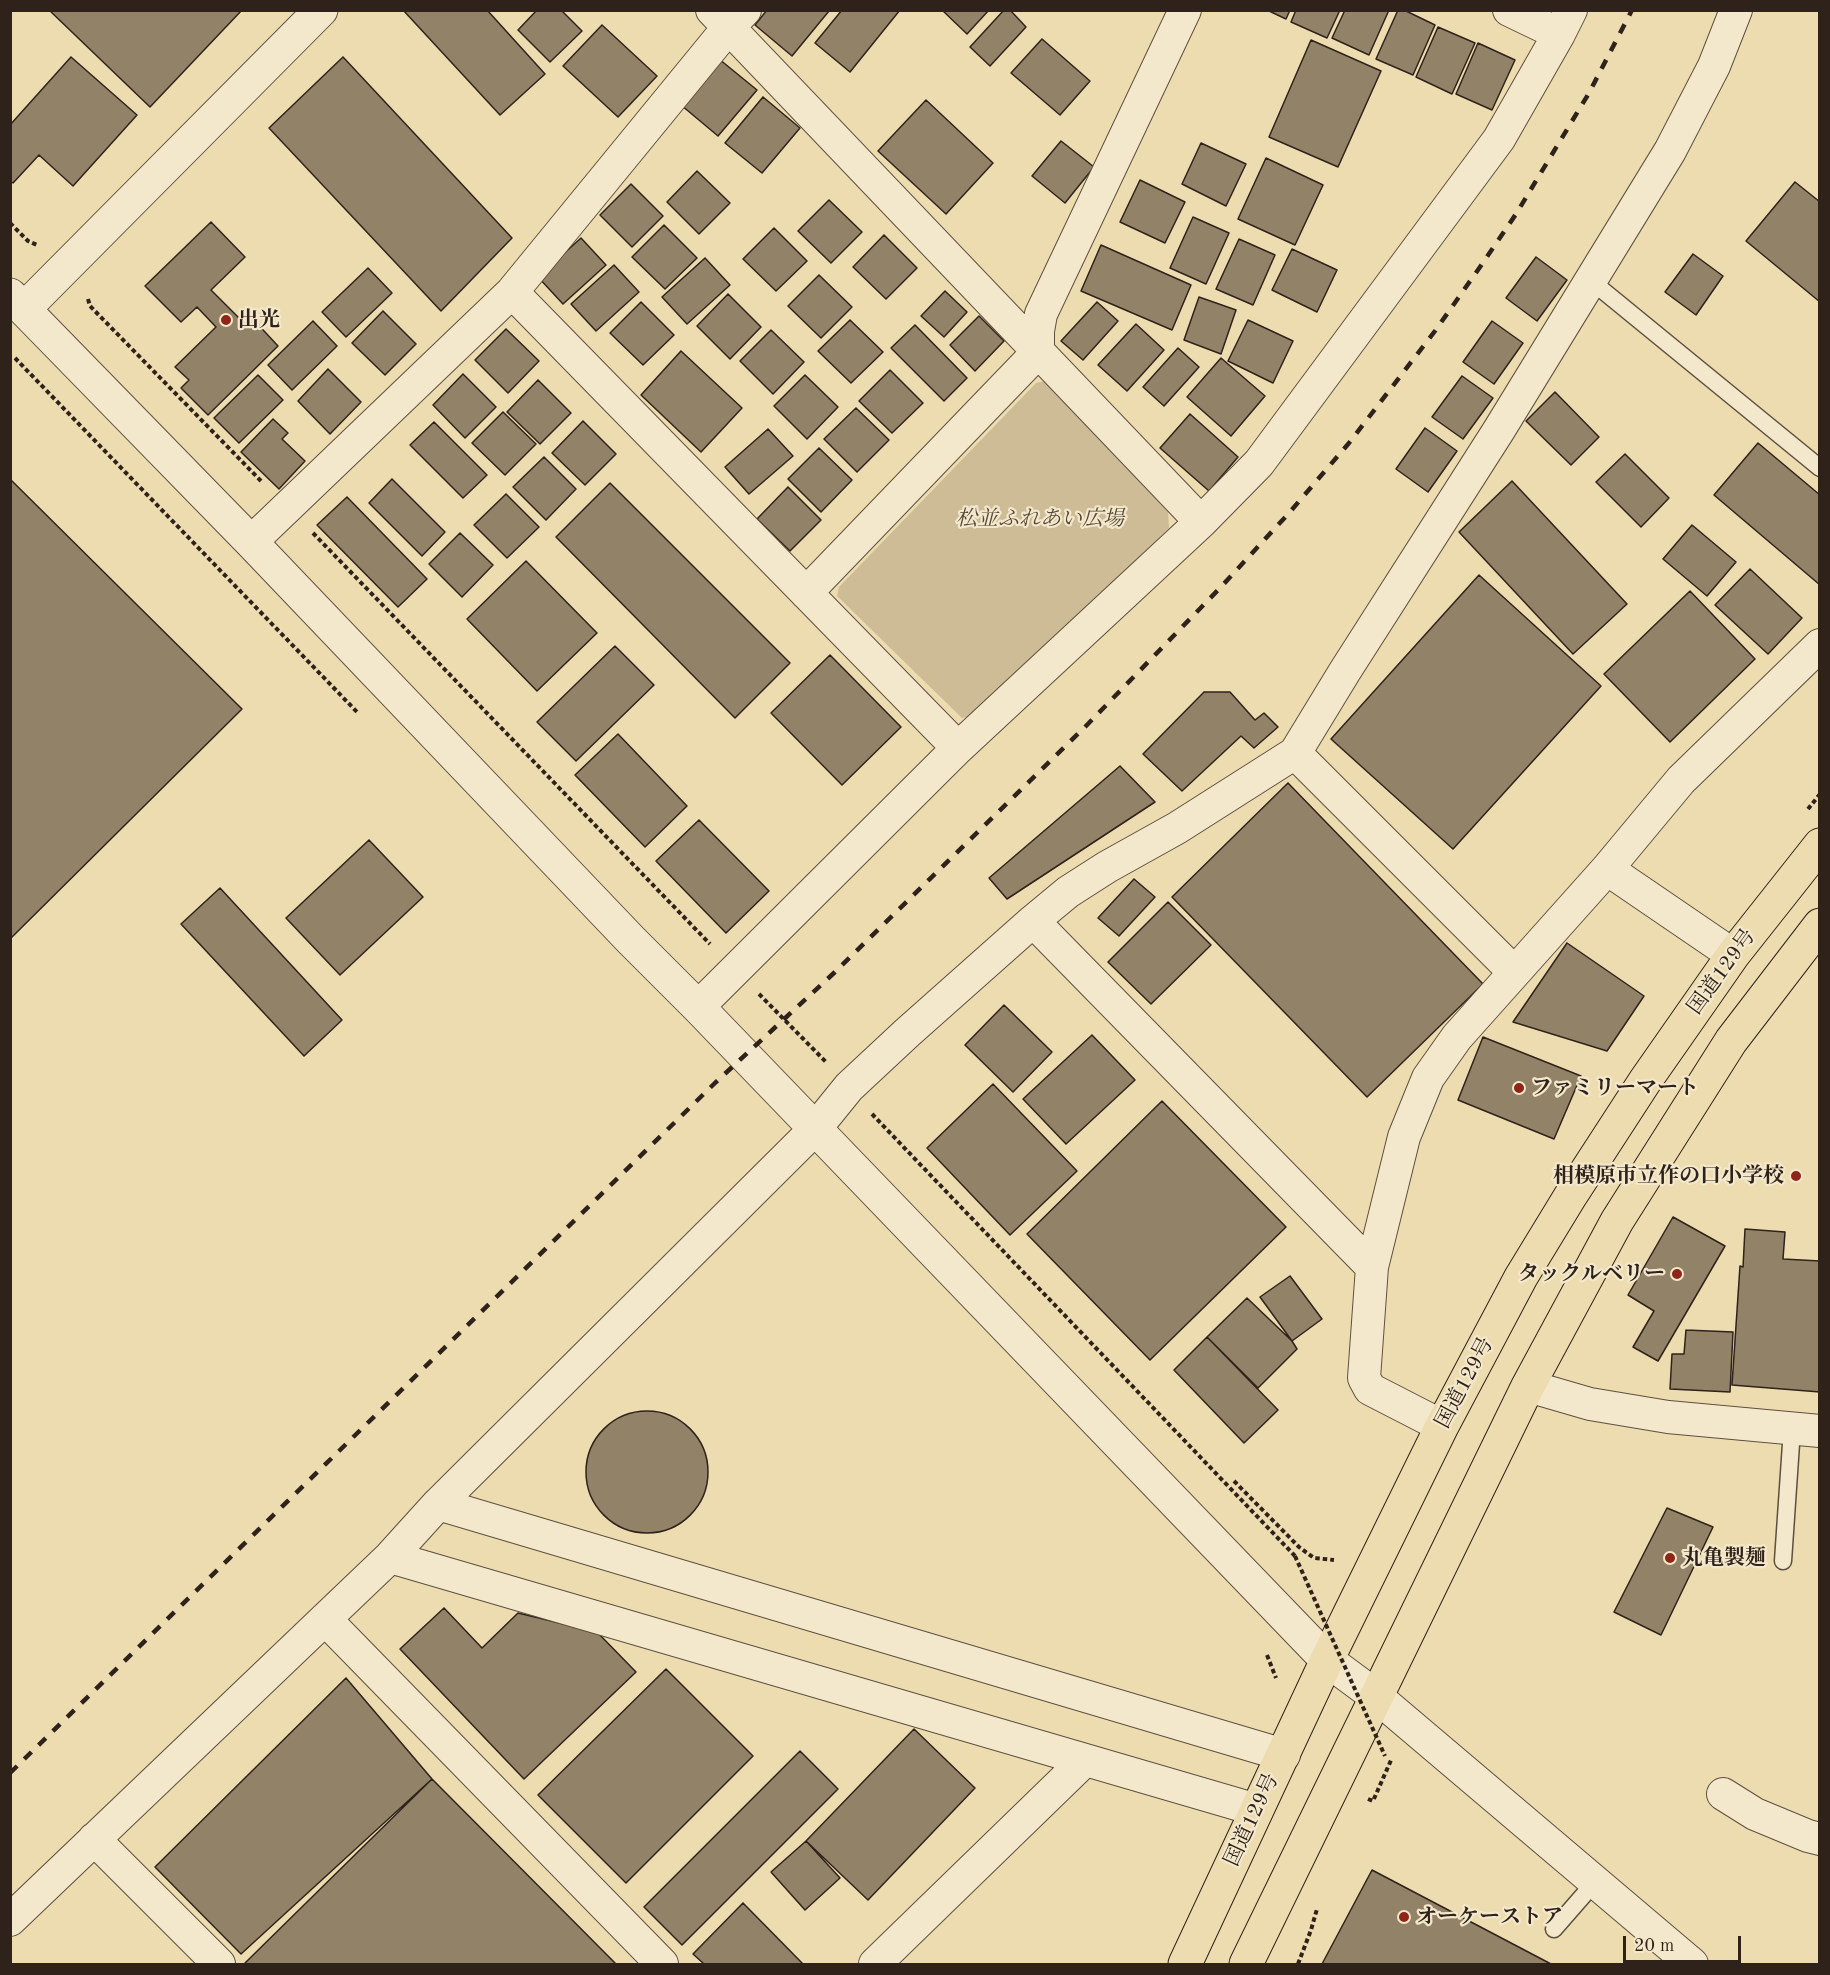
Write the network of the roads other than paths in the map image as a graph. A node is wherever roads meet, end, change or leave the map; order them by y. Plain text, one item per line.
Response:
1 (321, 10) edge
2 (1185, 10) edge
3 (1509, 10) edge
4 (1736, 10) edge
5 (728, 16) edge
6 (1565, 22) edge
7 (1590, 280) junction
8 (512, 292) junction
9 (17, 302) edge
10 (1038, 352) junction
11 (1820, 468) edge
12 (1201, 522) junction
13 (251, 542) junction
14 (806, 593) junction
15 (1820, 645) edge
16 (958, 748) junction
17 (1295, 753) junction
18 (1820, 845) edge
19 (1607, 870) junction
20 (1033, 921) junction
21 (1820, 925) edge
22 (1733, 955) junction
23 (1514, 972) junction
24 (698, 1007) junction
25 (815, 1129) junction
26 (1372, 1267) junction
27 (1528, 1386) junction
28 (1442, 1426) junction
29 (1806, 1430) edge
30 (438, 1503) junction
31 (390, 1557) junction
32 (1783, 1561) dead end
33 (325, 1620) junction
34 (1327, 1660) junction
35 (1377, 1697) junction
36 (1284, 1755) junction
37 (1084, 1760) junction
38 (1723, 1794) dead end
39 (1257, 1810) junction
40 (94, 1839) junction
41 (1820, 1839) edge
42 (1595, 1882) junction
43 (10, 1920) edge
44 (1554, 1929) dead end
45 (219, 1965) edge
46 (662, 1965) edge
47 (875, 1965) edge
48 (1185, 1965) edge
49 (1246, 1965) edge
50 (1692, 1965) edge

1 - 9 street
2 - 10 street
3 - 6 street
4 - 7 street
5 - 8 street
5 - 10 street
6 - 12 street
7 - 11 lane
7 - 17 street
8 - 13 street
8 - 14 street
9 - 13 street
10 - 12 street
10 - 14 street
12 - 16 street
13 - 24 street
14 - 16 street
15 - 19 street
16 - 24 street
17 - 20 street
17 - 23 street
18 - 22 highway, 国道129号
19 - 22 street
19 - 23 street
20 - 25 street
20 - 26 street
21 - 27 highway
22 - 28 highway, 国道129号
23 - 26 street
24 - 25 street
25 - 30 street
25 - 34 street
26 - 28 street
27 - 29 street
27 - 35 highway
28 - 34 highway, 国道129号
29 - 32 lane
30 - 31 street
30 - 36 street
31 - 33 street
31 - 37 street
33 - 40 street
33 - 46 street
34 - 35 street
34 - 36 highway, 国道129号
35 - 42 street
35 - 49 highway
36 - 39 highway, 国道129号
37 - 39 street
37 - 47 street
38 - 41 street
39 - 48 highway, 国道129号
40 - 43 street
40 - 45 street
42 - 44 lane
42 - 50 street

